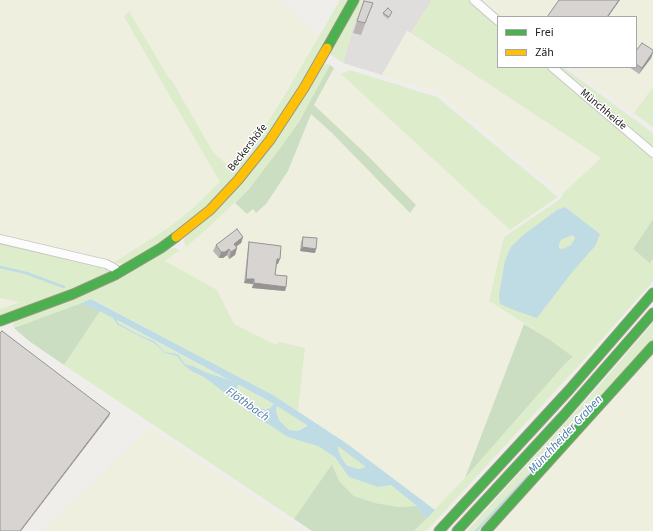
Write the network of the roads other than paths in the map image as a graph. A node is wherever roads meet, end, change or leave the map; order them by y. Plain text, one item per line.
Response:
1 (354, 0) edge
2 (474, 0) edge
3 (497, 20) edge
4 (553, 68) edge
5 (653, 152) edge
6 (0, 239) edge
7 (119, 273) junction
8 (653, 293) edge
9 (653, 313) edge
10 (0, 321) edge
11 (653, 346) edge
12 (439, 531) edge
13 (457, 531) edge
14 (486, 531) edge

1 - 7 main road, Beckershöfe
2 - 3 street
4 - 5 street, Münchheide
6 - 7 street
7 - 10 main road, Beckershöfe
8 - 12 main road
9 - 13 main road
11 - 14 main road

